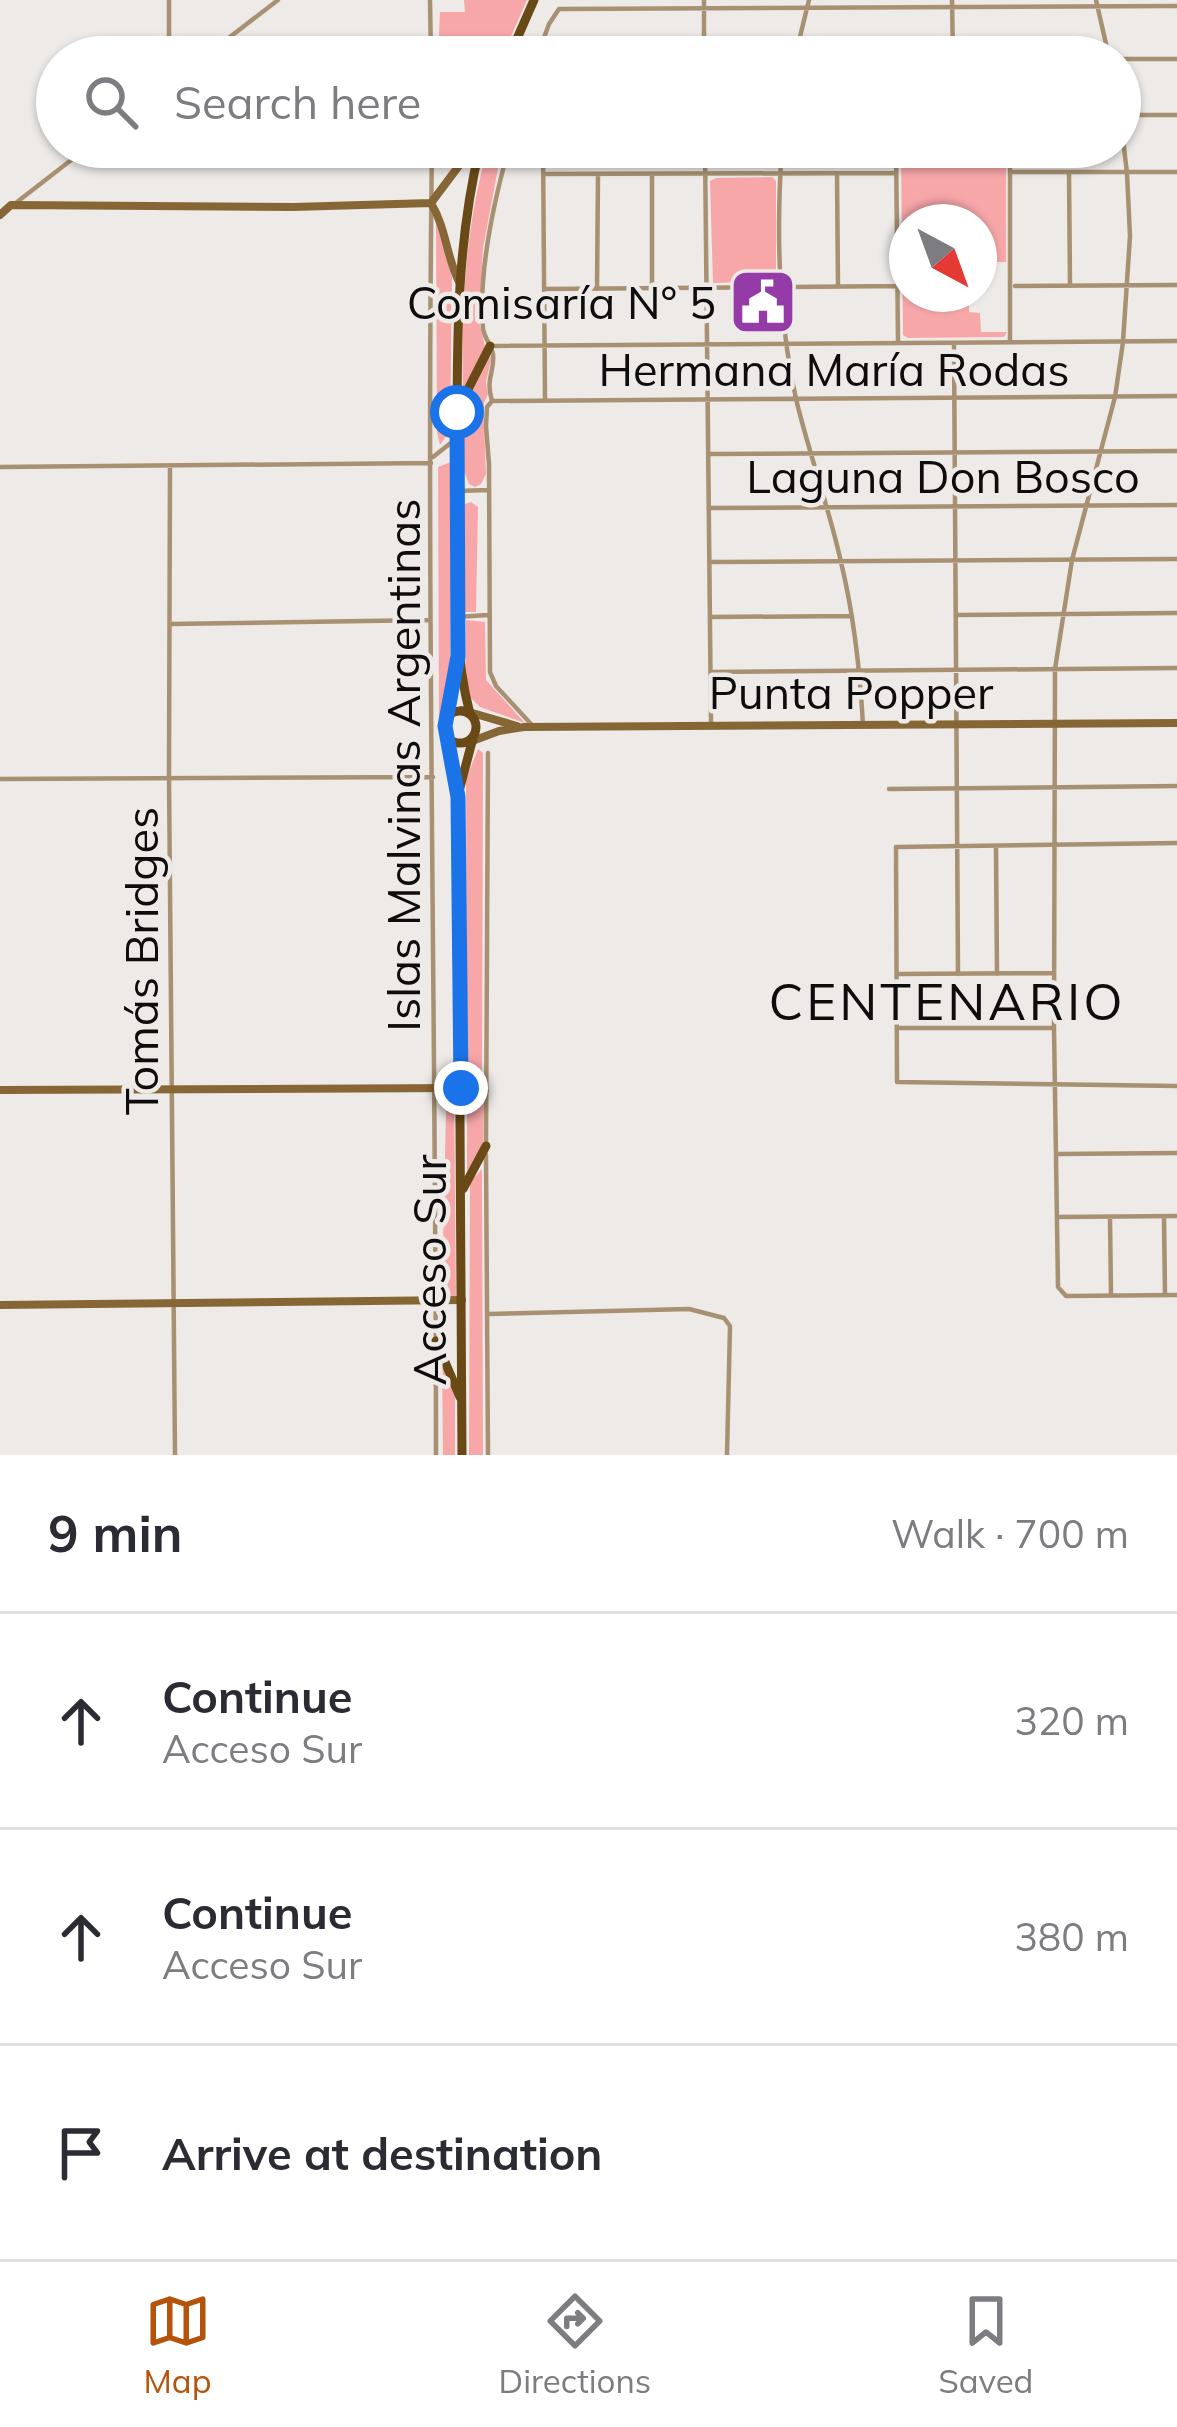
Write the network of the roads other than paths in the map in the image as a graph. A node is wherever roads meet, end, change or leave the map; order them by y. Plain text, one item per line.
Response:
1 (169, 0) edge
2 (278, 0) edge
3 (430, 0) edge
4 (534, 0) edge
5 (808, 3) edge
6 (952, 3) edge
7 (1096, 3) edge
8 (704, 4) edge
9 (1177, 6) edge
10 (169, 36) edge
11 (231, 36) edge
12 (431, 36) edge
13 (518, 36) edge
14 (544, 36) edge
15 (704, 36) edge
16 (800, 36) edge
17 (953, 36) edge
18 (1104, 36) edge
19 (1141, 59) edge
20 (1177, 59) edge
21 (1141, 115) edge
22 (1177, 115) edge
23 (59, 168) edge
24 (432, 168) edge
25 (459, 168) edge
26 (473, 168) edge
27 (503, 168) edge
28 (543, 168) edge
29 (706, 168) edge
30 (781, 168) edge
31 (896, 168) edge
32 (1011, 168) edge
33 (1127, 168) edge
34 (1011, 172) junction
35 (1069, 172) junction
36 (1127, 172) junction
37 (1177, 172) edge
38 (896, 173) junction
39 (543, 174) junction
40 (781, 174) junction
41 (837, 174) junction
42 (598, 175) junction
43 (652, 175) junction
44 (706, 175) junction
45 (431, 202) junction
46 (897, 204) edge
47 (6, 206) edge
48 (0, 215) edge
49 (460, 284) junction
50 (1177, 284) edge
51 (1070, 285) junction
52 (1127, 285) junction
53 (889, 286) edge
54 (1012, 286) junction
55 (781, 287) junction
56 (838, 287) junction
57 (652, 288) junction
58 (707, 288) junction
59 (544, 289) junction
60 (597, 289) junction
61 (898, 312) edge
62 (898, 341) junction
63 (1010, 341) junction
64 (1177, 341) edge
65 (1123, 342) junction
66 (787, 343) junction
67 (954, 343) junction
68 (706, 344) junction
69 (544, 345) junction
70 (490, 346) junction
71 (1115, 397) junction
72 (1177, 397) edge
73 (955, 398) junction
74 (708, 400) junction
75 (796, 400) junction
76 (492, 401) junction
77 (544, 401) junction
78 (457, 412) junction
79 (457, 438) junction
80 (1103, 451) junction
81 (1177, 451) edge
82 (955, 452) junction
83 (811, 453) junction
84 (709, 454) junction
85 (431, 460) junction
86 (0, 467) edge
87 (170, 467) junction
88 (488, 490) junction
89 (457, 491) junction
90 (1177, 505) edge
91 (1087, 506) junction
92 (827, 507) junction
93 (955, 507) junction
94 (710, 508) junction
95 (1177, 559) edge
96 (1072, 560) junction
97 (711, 562) junction
98 (842, 562) junction
99 (955, 562) junction
100 (1062, 614) junction
101 (1177, 614) edge
102 (488, 615) junction
103 (956, 615) junction
104 (852, 616) junction
105 (457, 617) junction
106 (710, 617) junction
107 (429, 620) junction
108 (171, 624) junction
109 (458, 656) junction
110 (1177, 668) edge
111 (860, 669) junction
112 (1054, 669) junction
113 (956, 670) junction
114 (711, 671) junction
115 (467, 712) junction
116 (446, 721) junction
117 (1177, 723) edge
118 (1052, 724) junction
119 (862, 725) junction
120 (956, 725) junction
121 (710, 726) junction
122 (529, 728) junction
123 (499, 731) junction
124 (448, 738) junction
125 (471, 741) junction
126 (488, 753) dead end
127 (463, 775) junction
128 (169, 776) junction
129 (433, 777) junction
130 (0, 779) edge
131 (1177, 786) edge
132 (957, 787) junction
133 (1052, 787) junction
134 (889, 789) dead end
135 (458, 797) junction
136 (1054, 844) junction
137 (1177, 844) edge
138 (995, 845) junction
139 (958, 846) junction
140 (1054, 973) junction
141 (897, 974) junction
142 (958, 974) junction
143 (997, 974) junction
144 (898, 1028) junction
145 (1054, 1028) junction
146 (1054, 1084) junction
147 (1177, 1086) edge
148 (172, 1088) junction
149 (434, 1088) junction
150 (461, 1088) junction
151 (0, 1090) edge
152 (487, 1090) junction
153 (486, 1146) junction
154 (1177, 1153) edge
155 (1057, 1154) junction
156 (461, 1194) junction
157 (1110, 1216) junction
158 (1164, 1216) junction
159 (1177, 1216) edge
160 (1057, 1217) junction
161 (1111, 1295) junction
162 (1165, 1295) junction
163 (1177, 1295) edge
164 (462, 1300) junction
165 (173, 1301) junction
166 (434, 1301) junction
167 (0, 1305) edge
168 (488, 1314) junction
169 (436, 1342) junction
170 (462, 1402) junction
171 (175, 1455) edge
172 (436, 1455) edge
173 (462, 1455) edge
174 (488, 1455) edge
175 (727, 1455) edge

1 - 10 street
2 - 11 street
3 - 12 street
4 - 13 main road
5 - 6 street
5 - 8 street
5 - 16 street
6 - 7 street
6 - 17 street
7 - 9 street
7 - 18 street
8 - 14 street
8 - 15 street
19 - 20 street
21 - 22 street
23 - 47 street
24 - 45 street, Islas Malvinas Argentinas
25 - 45 street
26 - 49 main road
27 - 70 street
28 - 39 street
29 - 44 street
30 - 40 street
31 - 38 street
32 - 34 street
33 - 36 street
34 - 35 street
34 - 54 street
35 - 36 street
35 - 51 street
36 - 37 street
36 - 52 street
38 - 41 street
38 - 46 street
39 - 42 street
39 - 59 street
40 - 41 street
40 - 44 street
40 - 55 street
41 - 56 street
42 - 43 street
42 - 60 street
43 - 44 street
43 - 57 street
44 - 58 street
45 - 47 street
45 - 49 street
45 - 85 street, Islas Malvinas Argentinas
47 - 48 street
49 - 78 main road
50 - 52 street
51 - 52 street
51 - 54 street
52 - 65 street
53 - 56 street
54 - 63 street
55 - 56 street
55 - 58 street
55 - 66 street
57 - 58 street
57 - 60 street
58 - 68 street
59 - 60 street
59 - 69 street
61 - 62 street
62 - 66 street
62 - 67 street
63 - 65 street
63 - 67 street
64 - 65 street
65 - 71 street
66 - 68 street
66 - 75 street
67 - 73 street
68 - 69 street
68 - 74 street
69 - 70 street
69 - 77 street
70 - 76 street
70 - 78 main road
71 - 72 street, Hermana María Rodas
71 - 73 street, Hermana María Rodas
71 - 80 street
73 - 75 street, Hermana María Rodas
73 - 82 street
74 - 75 street, Hermana María Rodas
74 - 77 street, Hermana María Rodas
74 - 84 street
75 - 83 street
76 - 77 street, Hermana María Rodas
76 - 88 street
78 - 79 main road
79 - 85 street
79 - 89 main road
80 - 81 street
80 - 82 street
80 - 91 street
82 - 83 street
82 - 93 street
83 - 84 street
83 - 92 street
84 - 94 street
85 - 87 street
85 - 107 street, Islas Malvinas Argentinas
86 - 87 street
87 - 108 street, Tomás Bridges
88 - 89 street
88 - 102 street
89 - 105 main road
90 - 91 street, Laguna Don Bosco
91 - 93 street, Laguna Don Bosco
91 - 96 street
92 - 93 street, Laguna Don Bosco
92 - 94 street, Laguna Don Bosco
92 - 98 street
93 - 99 street
94 - 97 street
95 - 96 street
96 - 99 street
96 - 100 street
97 - 98 street
97 - 106 street
98 - 99 street
98 - 104 street
99 - 103 street
100 - 101 street
100 - 103 street
100 - 112 street
102 - 105 street
102 - 122 street
103 - 113 street
104 - 106 street
104 - 111 street
105 - 109 main road
106 - 114 street
107 - 108 street
107 - 129 street, Islas Malvinas Argentinas
108 - 128 street, Tomás Bridges
109 - 115 main road
109 - 116 main road
110 - 112 street
111 - 113 street
111 - 114 street
111 - 119 street
112 - 113 street
112 - 118 street
113 - 120 street
114 - 121 street
115 - 116 main road
115 - 122 street, Punta Popper
115 - 125 main road
116 - 124 main road
117 - 118 street, Punta Popper
118 - 120 street, Punta Popper
118 - 133 street
119 - 120 street, Punta Popper
119 - 121 street, Punta Popper
120 - 132 street
121 - 122 street, Punta Popper
122 - 123 street, Punta Popper
123 - 125 street, Punta Popper
123 - 127 street
124 - 125 main road
124 - 135 main road, Acceso Sur
125 - 127 main road, Acceso Sur
126 - 152 street, Islas Malvinas Argentinas
127 - 135 main road, Acceso Sur
128 - 129 street
128 - 130 street
128 - 148 street, Tomás Bridges
129 - 149 street, Islas Malvinas Argentinas
131 - 133 street
132 - 133 street
132 - 134 street
132 - 139 street
133 - 136 street
135 - 150 main road, Acceso Sur
136 - 137 street
136 - 138 street
136 - 140 street
138 - 139 street
138 - 143 street
139 - 141 street
139 - 142 street
140 - 143 street
140 - 145 street
141 - 142 street
141 - 144 street
142 - 143 street
144 - 145 street
144 - 146 street
145 - 146 street
146 - 147 street
146 - 155 street
148 - 149 street
148 - 151 street
148 - 165 street, Tomás Bridges
149 - 150 street
149 - 166 street, Islas Malvinas Argentinas
150 - 152 street
150 - 156 main road, Acceso Sur
152 - 153 street, Islas Malvinas Argentinas
153 - 156 main road
153 - 168 street, Islas Malvinas Argentinas
154 - 155 street
155 - 160 street
156 - 164 main road, Acceso Sur
157 - 158 street
157 - 160 street
157 - 161 street
158 - 159 street
158 - 162 street
160 - 161 street
161 - 162 street
162 - 163 street
164 - 166 street
164 - 170 main road, Acceso Sur
165 - 166 street
165 - 167 street
165 - 171 street, Tomás Bridges
166 - 169 street, Islas Malvinas Argentinas
168 - 174 street, Islas Malvinas Argentinas
168 - 175 street
169 - 170 main road
169 - 172 street, Islas Malvinas Argentinas
170 - 173 main road, Acceso Sur

